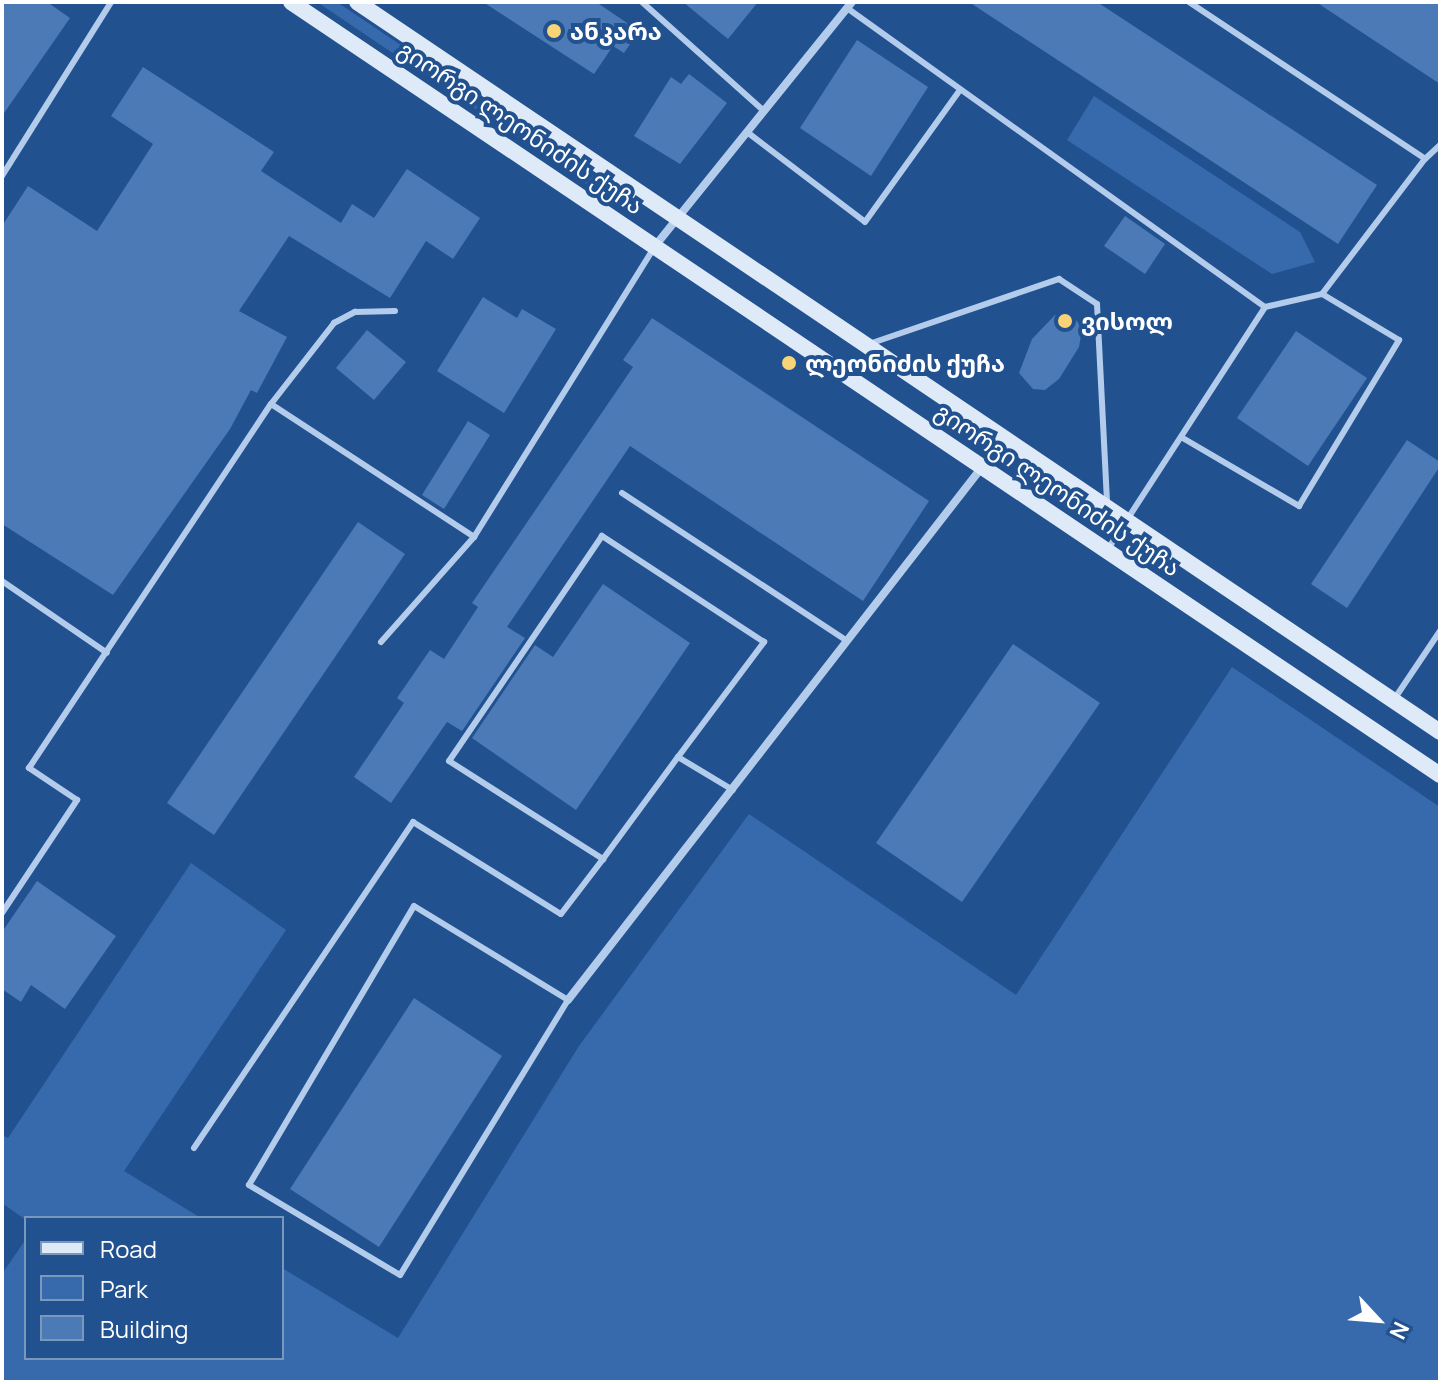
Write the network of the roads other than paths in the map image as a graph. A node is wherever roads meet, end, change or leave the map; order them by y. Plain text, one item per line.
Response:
1 (111, 2) edge
2 (291, 2) edge
3 (357, 2) edge
4 (642, 2) edge
5 (1189, 2) edge
6 (850, 5) edge
7 (960, 90) junction
8 (764, 111) junction
9 (747, 132) junction
10 (1440, 145) edge
11 (1425, 159) junction
12 (2, 174) edge
13 (678, 218) junction
14 (655, 246) junction
15 (1322, 294) junction
16 (1265, 307) junction
17 (395, 311) dead end
18 (865, 345) junction
19 (271, 404) junction
20 (1181, 437) junction
21 (982, 467) junction
22 (622, 493) dead end
23 (1108, 508) junction
24 (1126, 521) junction
25 (474, 537) junction
26 (1107, 551) junction
27 (2, 581) edge
28 (1440, 631) edge
29 (847, 641) junction
30 (381, 642) dead end
31 (107, 653) junction
32 (1393, 701) junction
33 (1440, 732) edge
34 (678, 757) junction
35 (1440, 775) edge
36 (733, 790) junction
37 (603, 859) junction
38 (2, 913) edge
39 (568, 1000) junction
40 (194, 1148) dead end

1 - 12 lane
2 - 14 main road, გიორგი ლეონიძის ქუჩა
3 - 13 main road, გიორგი ლეონიძის ქუჩა
4 - 8 lane
5 - 11 lane
6 - 7 lane
6 - 8 street
7 - 9 lane
7 - 16 lane
8 - 9 street
9 - 13 street
10 - 11 lane
11 - 15 lane
13 - 14 street
13 - 18 main road, გიორგი ლეონიძის ქუჩა
14 - 21 main road, გიორგი ლეონიძის ქუჩა
14 - 25 lane
15 - 16 lane
15 - 20 lane
16 - 20 lane
17 - 19 lane
18 - 23 main road, გიორგი ლეონიძის ქუჩა
18 - 23 lane
19 - 25 lane
19 - 31 lane
20 - 24 lane
21 - 26 main road, გიორგი ლეონიძის ქუჩა
21 - 29 street
22 - 29 lane
23 - 24 main road, გიორგი ლეონიძის ქუჩა
24 - 26 lane
24 - 32 main road, გიორგი ლეონიძის ქუჩა
25 - 30 lane
26 - 35 main road, გიორგი ლეონიძის ქუჩა
27 - 31 lane
28 - 32 lane
29 - 36 street
31 - 38 lane
32 - 33 main road, გიორგი ლეონიძის ქუჩა
34 - 36 lane
34 - 37 lane
34 - 37 lane
36 - 39 street
37 - 40 lane
39 - 39 lane

